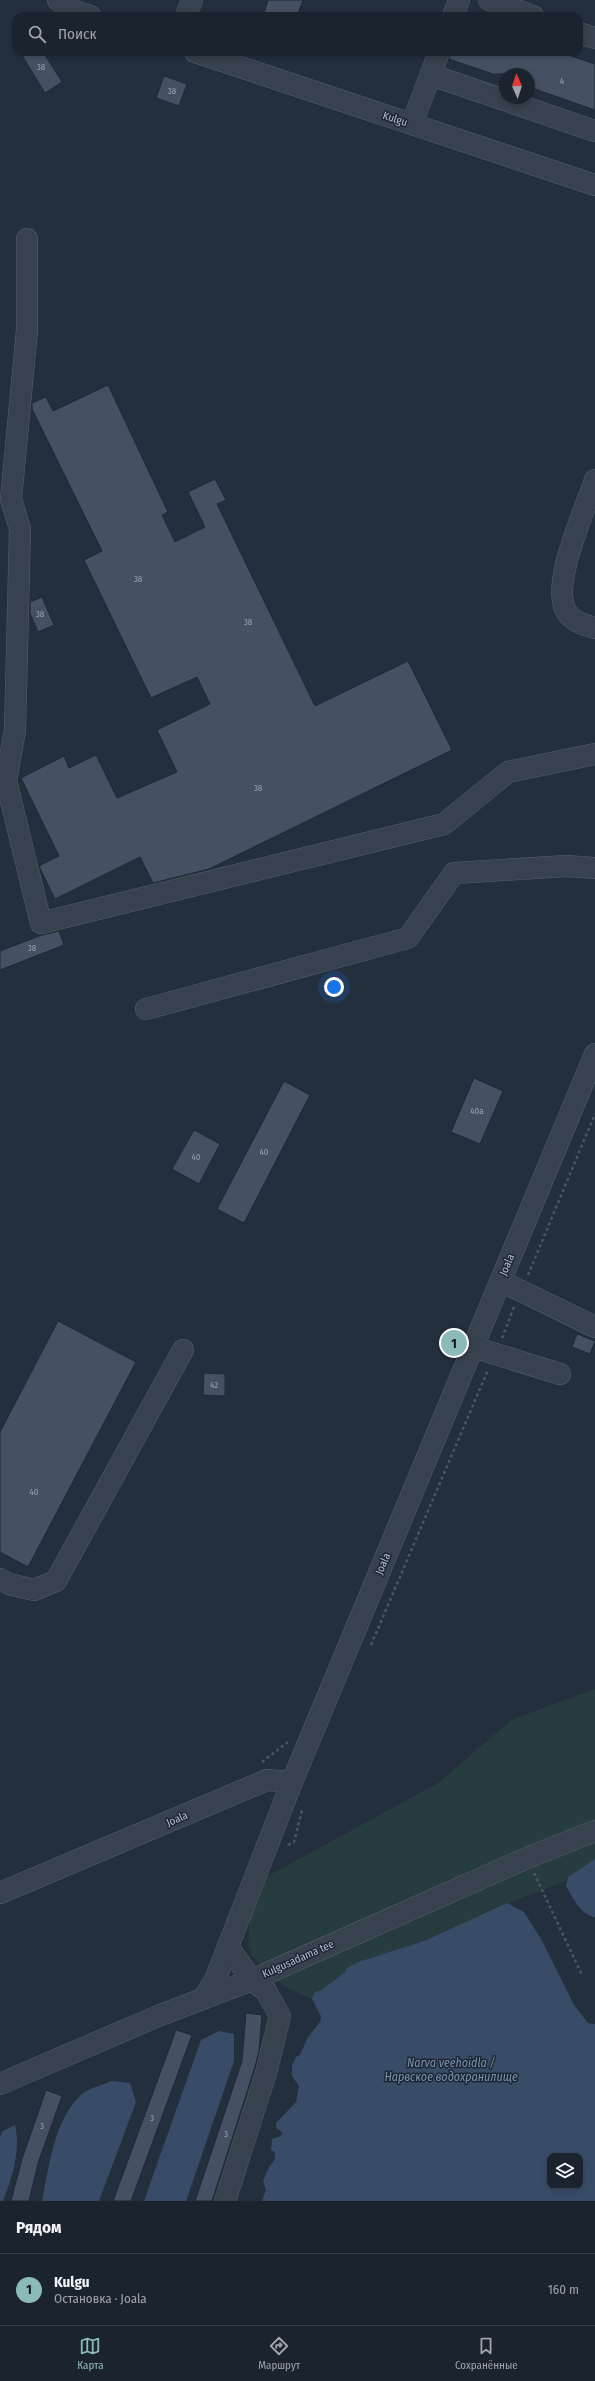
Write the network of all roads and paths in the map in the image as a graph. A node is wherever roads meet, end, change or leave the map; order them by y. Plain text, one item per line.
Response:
1 (58, 0) edge
2 (192, 0) edge
3 (459, 0) edge
4 (489, 0) edge
5 (78, 12) edge
6 (188, 12) edge
7 (454, 12) edge
8 (522, 12) edge
9 (583, 34) edge
10 (595, 38) edge
11 (207, 56) edge
12 (438, 56) edge
13 (431, 75) junction
14 (412, 124) junction
15 (595, 131) edge
16 (595, 185) edge
17 (27, 238) dead end
18 (595, 480) edge
19 (595, 628) edge
20 (595, 754) edge
21 (595, 868) edge
22 (146, 1009) dead end
23 (595, 1054) edge
24 (595, 1114) edge
25 (501, 1281) junction
26 (521, 1291) junction
27 (595, 1327) edge
28 (473, 1347) junction
29 (183, 1350) dead end
30 (495, 1354) junction
31 (560, 1374) dead end
32 (0, 1579) edge
33 (370, 1648) dead end
34 (292, 1782) junction
35 (304, 1805) dead end
36 (595, 1831) edge
37 (527, 1858) junction
38 (261, 1863) junction
39 (0, 1893) edge
40 (228, 1947) junction
41 (582, 1975) dead end
42 (252, 1980) junction
43 (203, 1999) junction
44 (0, 2084) edge
45 (225, 2201) edge

1 - 5 street
2 - 6 street
3 - 7 street
4 - 8 street
9 - 10 street
11 - 14 street, Kulgu
12 - 13 street
13 - 14 street
13 - 15 street
14 - 16 street, Kulgu
17 - 20 street
18 - 19 street
21 - 22 street
23 - 25 street, Joala
24 - 26 path
25 - 26 street
25 - 28 street, Joala
26 - 27 street
26 - 30 path
28 - 30 street
28 - 34 street, Joala
29 - 32 street
30 - 31 street
30 - 33 path
34 - 38 street
34 - 39 street, Joala
35 - 38 path
36 - 37 street, Kulgusadama tee
37 - 41 path
37 - 42 street, Kulgusadama tee
38 - 40 street
40 - 42 street
40 - 43 street
42 - 43 street, Kulgusadama tee
42 - 45 street
43 - 44 street, Kulgusadama tee

